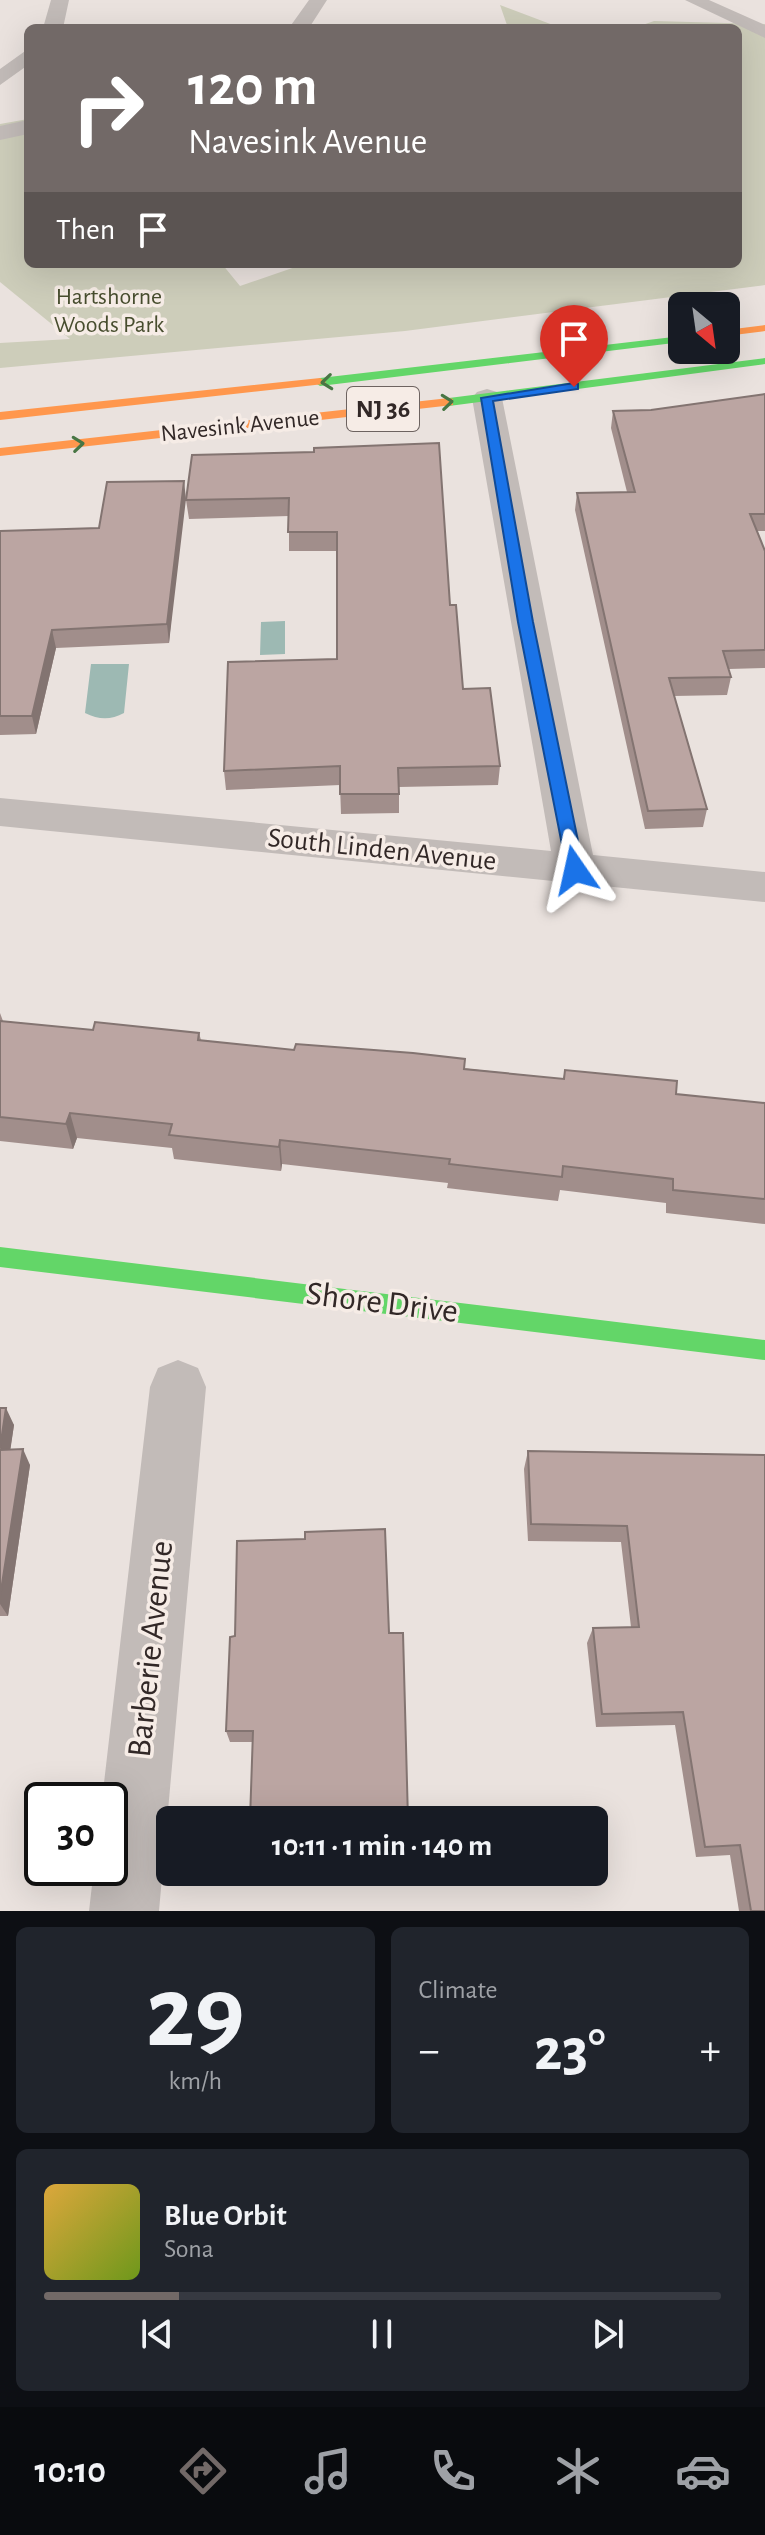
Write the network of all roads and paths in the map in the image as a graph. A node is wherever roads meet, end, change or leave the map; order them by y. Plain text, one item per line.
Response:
1 (60, 0) edge
2 (318, 0) edge
3 (704, 1) edge
4 (54, 24) edge
5 (302, 24) edge
6 (765, 32) edge
7 (24, 58) edge
8 (0, 79) edge
9 (24, 128) edge
10 (0, 133) edge
11 (765, 328) edge
12 (740, 331) edge
13 (668, 341) edge
14 (765, 361) edge
15 (487, 398) junction
16 (0, 416) edge
17 (0, 452) edge
18 (0, 812) edge
19 (575, 870) junction
20 (765, 887) edge
21 (0, 1257) edge
22 (765, 1350) edge
23 (178, 1387) dead end
24 (124, 1911) edge

1 - 4 street
2 - 5 street
3 - 6 street
7 - 8 street
9 - 10 street
11 - 12 main road
13 -> 16 main road, Navesink Avenue / NJ 36
14 - 15 main road, Navesink Avenue / NJ 36
17 -> 15 main road, Navesink Avenue / NJ 36
15 - 19 street
18 - 19 street, South Linden Avenue
19 - 20 street, South Linden Avenue
21 - 22 main road, Shore Drive
23 - 24 street, Barberie Avenue

